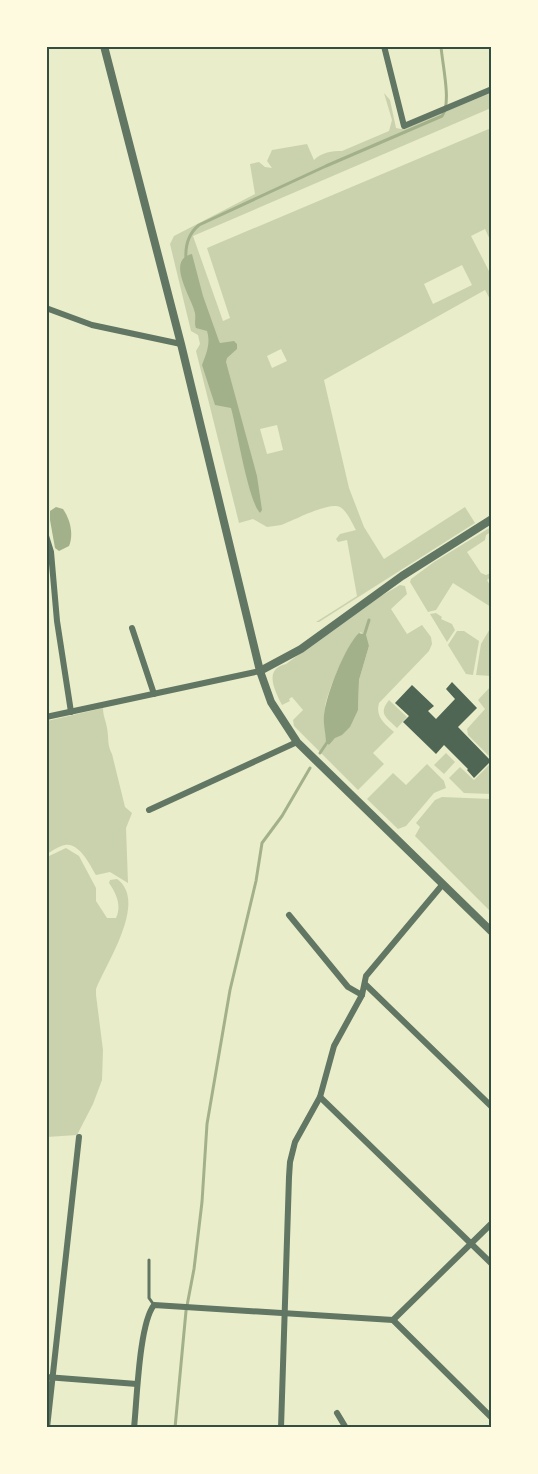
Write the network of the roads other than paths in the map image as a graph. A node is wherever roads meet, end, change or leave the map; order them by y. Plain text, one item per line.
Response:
1 (104, 46) edge
2 (384, 46) edge
3 (492, 89) edge
4 (46, 308) edge
5 (181, 344) junction
6 (492, 519) edge
7 (46, 536) edge
8 (132, 628) dead end
9 (260, 671) junction
10 (154, 694) junction
11 (71, 712) junction
12 (46, 717) edge
13 (297, 742) junction
14 (149, 810) dead end
15 (443, 884) junction
16 (289, 915) dead end
17 (492, 932) edge
18 (365, 984) junction
19 (362, 995) junction
20 (320, 1097) junction
21 (492, 1107) edge
22 (79, 1137) dead end
23 (492, 1223) edge
24 (471, 1244) junction
25 (149, 1260) dead end
26 (492, 1264) edge
27 (154, 1305) junction
28 (284, 1314) junction
29 (393, 1320) junction
30 (50, 1377) edge
31 (137, 1384) junction
32 (337, 1413) dead end
33 (492, 1418) edge
34 (48, 1428) edge
35 (134, 1428) edge
36 (281, 1428) edge
37 (346, 1428) edge

1 - 5 street
2 - 3 street
4 - 5 street
5 - 9 street
6 - 9 street
7 - 11 street
8 - 10 street
9 - 10 street
9 - 13 street
10 - 11 street
11 - 12 street
13 - 14 street
13 - 15 street
15 - 17 street
15 - 18 street
16 - 19 street
18 - 19 street
18 - 21 street
19 - 20 street
20 - 24 street
20 - 28 street
22 - 30 street
23 - 24 street
24 - 26 street
24 - 29 street
25 - 27 lane
27 - 28 street
27 - 31 street
28 - 29 street
28 - 36 street
29 - 33 street
30 - 31 street
30 - 34 street
31 - 35 street
32 - 37 street

